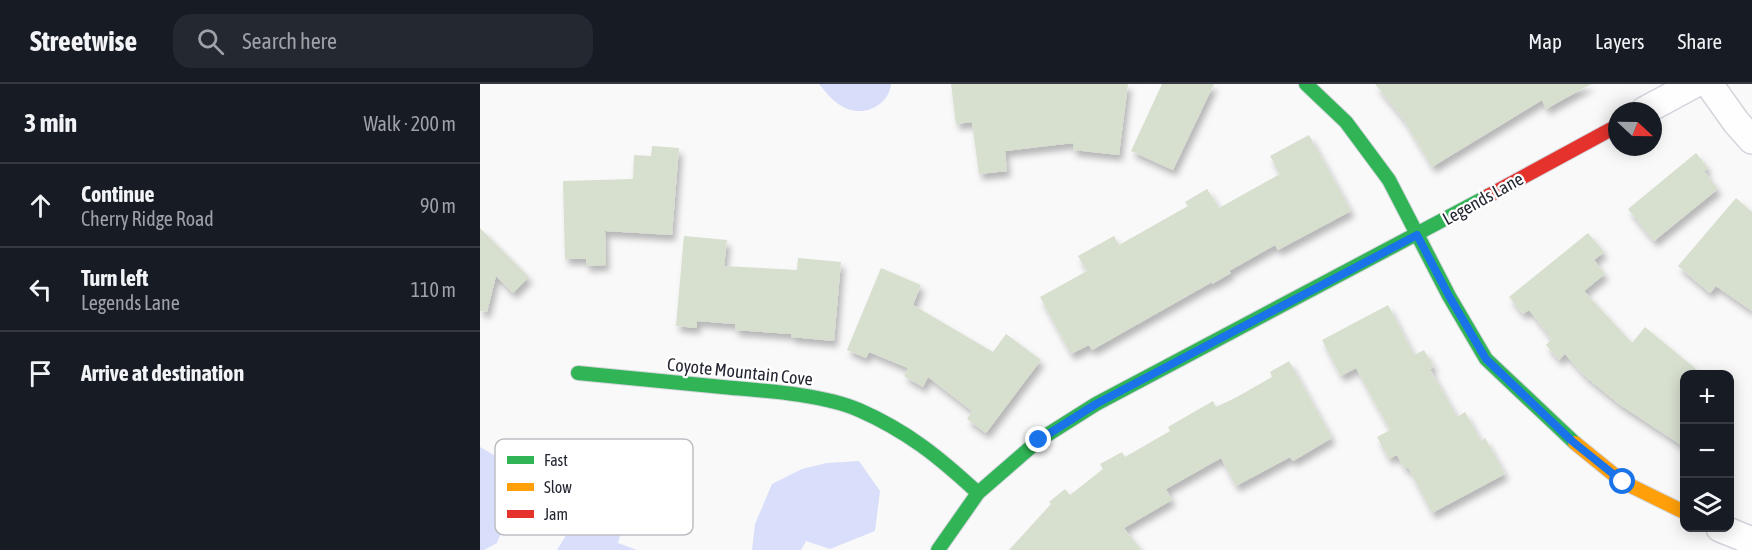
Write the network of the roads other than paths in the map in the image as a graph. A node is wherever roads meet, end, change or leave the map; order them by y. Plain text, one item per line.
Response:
1 (1306, 84) edge
2 (1694, 84) edge
3 (1709, 84) edge
4 (1661, 102) edge
5 (1608, 131) edge
6 (1752, 140) edge
7 (1417, 235) junction
8 (578, 373) dead end
9 (978, 493) junction
10 (1680, 510) edge
11 (1729, 532) edge
12 (1752, 542) edge
13 (938, 550) edge

1 - 7 street
2 - 4 street
3 - 6 street
5 - 7 street, Legends Lane
7 - 9 street, Legends Lane
7 - 10 street
8 - 9 street, Coyote Mountain Cove
9 - 13 street, Legends Lane
11 - 12 street

